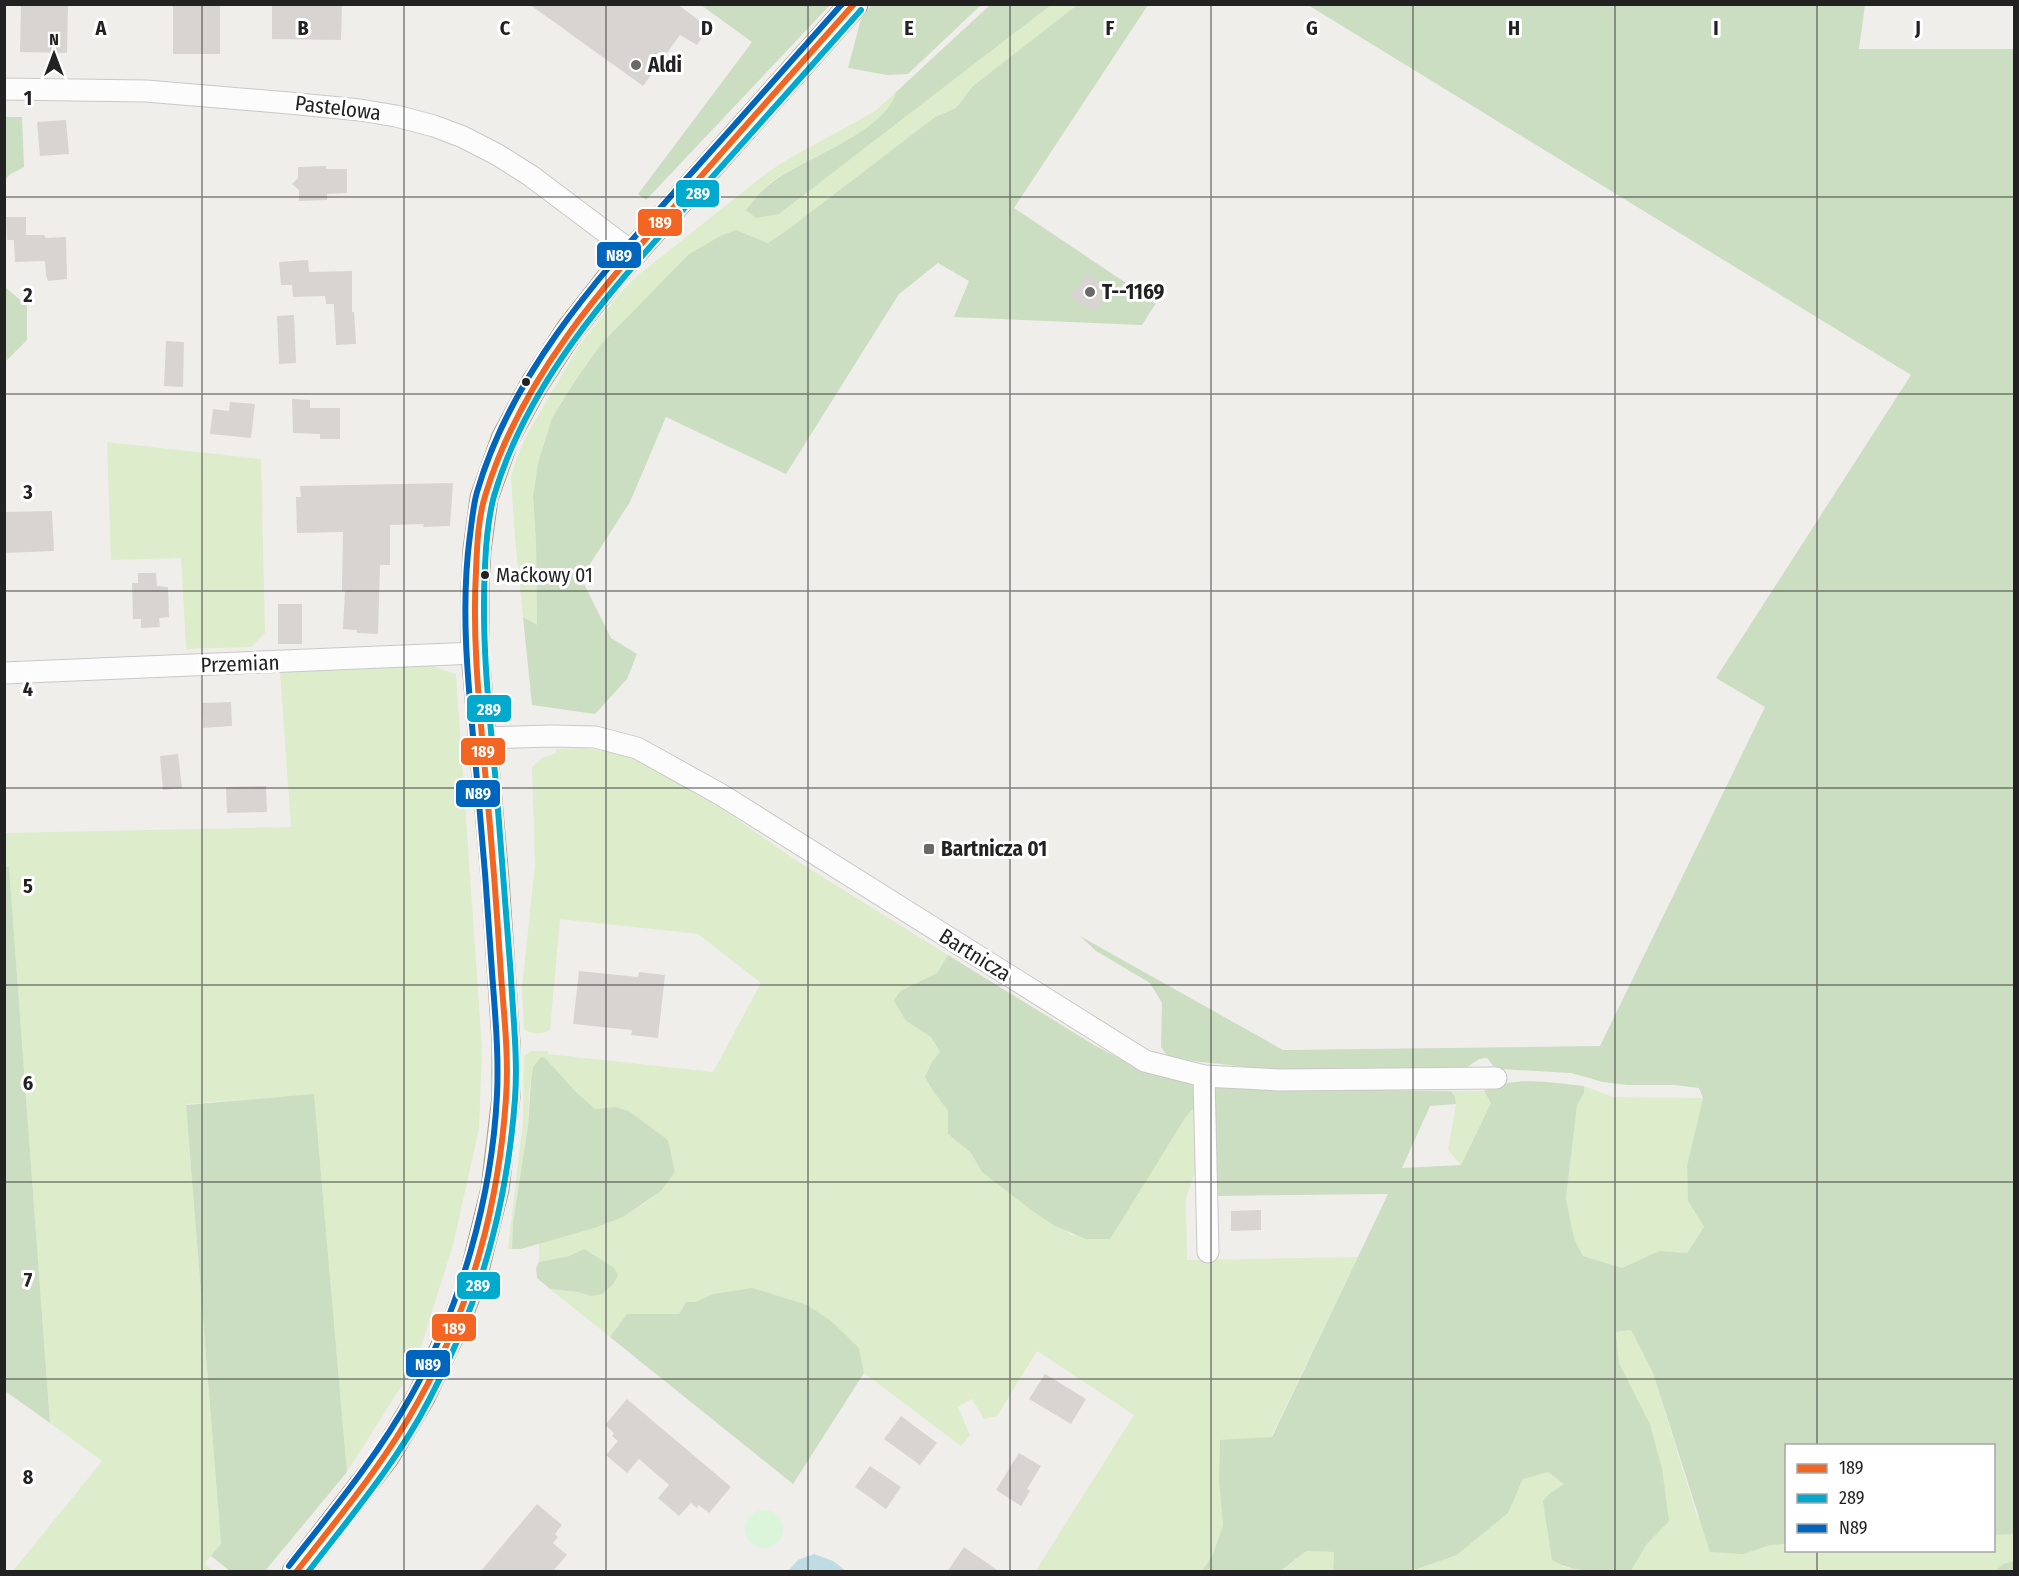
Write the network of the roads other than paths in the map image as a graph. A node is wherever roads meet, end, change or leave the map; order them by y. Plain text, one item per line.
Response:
1 (854, 4) edge
2 (4, 89) edge
3 (632, 252) junction
4 (475, 653) junction
5 (4, 673) edge
6 (482, 738) junction
7 (1204, 1076) junction
8 (1496, 1078) dead end
9 (1208, 1252) dead end
10 (296, 1572) edge

1 - 3 main road
2 - 3 street, Pastelowa
3 - 4 main road
4 - 5 street, Przemian
4 - 6 main road
6 - 7 street, Bartnicza
6 - 10 main road
7 - 8 street, Bartnicza
7 - 9 street

